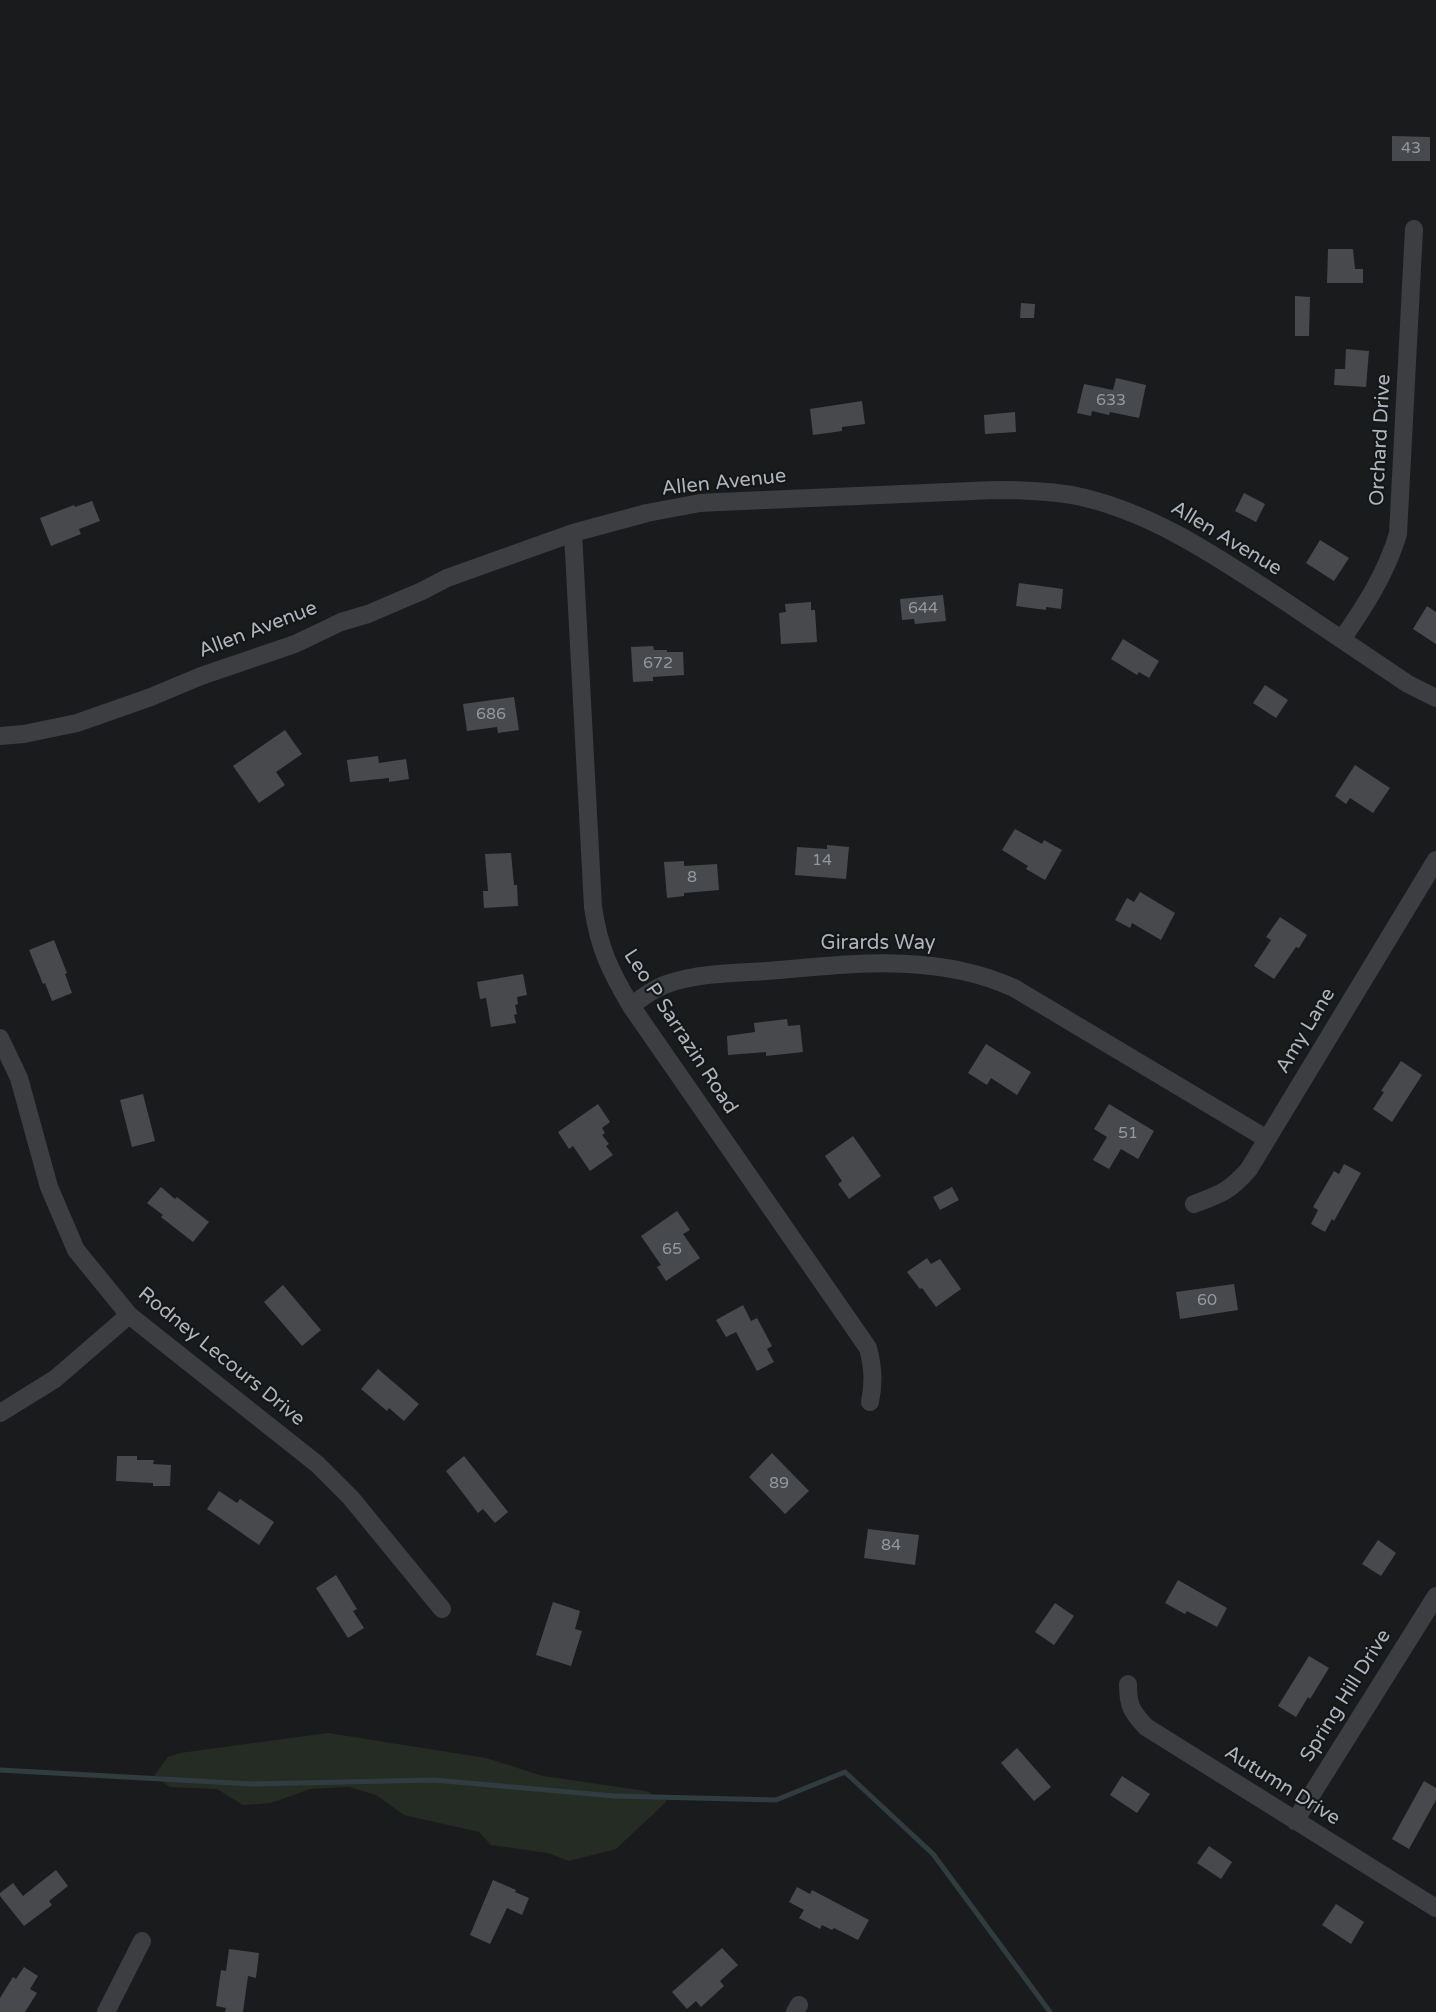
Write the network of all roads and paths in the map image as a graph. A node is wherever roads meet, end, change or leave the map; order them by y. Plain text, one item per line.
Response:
1 (1414, 229) dead end
2 (573, 533) junction
3 (1342, 639) junction
4 (1436, 698) edge
5 (0, 736) edge
6 (1436, 860) edge
7 (631, 1006) junction
8 (0, 1038) edge
9 (1267, 1139) junction
10 (1194, 1204) dead end
11 (129, 1315) junction
12 (870, 1402) dead end
13 (0, 1413) edge
14 (1436, 1596) edge
15 (442, 1609) dead end
16 (1128, 1684) dead end
17 (1295, 1821) junction
18 (1436, 1908) edge
19 (142, 1941) dead end
20 (106, 2012) edge

1 - 3 street, Orchard Drive
2 - 3 street, Allen Avenue
2 - 5 street, Allen Avenue
2 - 7 street, Leo P Sarrazin Road
3 - 4 street, Allen Avenue
6 - 9 street, Amy Lane
7 - 9 street, Girards Way
7 - 12 street, Leo P Sarrazin Road
8 - 11 street, Rodney Lecours Drive
9 - 10 street, Amy Lane
11 - 13 street
11 - 15 street, Rodney Lecours Drive
14 - 17 street, Spring Hill Drive
16 - 17 street, Autumn Drive
17 - 18 street, Autumn Drive
19 - 20 street

